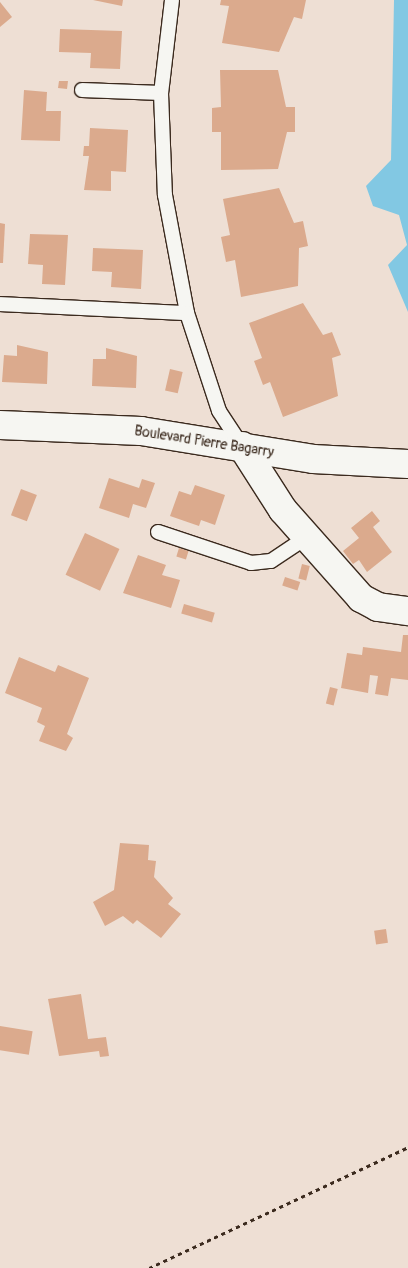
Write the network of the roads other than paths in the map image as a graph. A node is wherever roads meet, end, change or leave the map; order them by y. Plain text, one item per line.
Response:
1 (172, 0) edge
2 (82, 90) dead end
3 (161, 93) junction
4 (0, 304) edge
5 (187, 313) junction
6 (0, 425) edge
7 (242, 446) junction
8 (408, 464) edge
9 (158, 532) dead end
10 (307, 537) junction
11 (408, 611) edge

1 - 3 lane
2 - 3 lane
3 - 5 lane
4 - 5 lane
5 - 7 lane
6 - 7 street, Boulevard Pierre Bagarry
7 - 8 street, Boulevard Pierre Bagarry
7 - 10 street
9 - 10 lane
10 - 11 street

